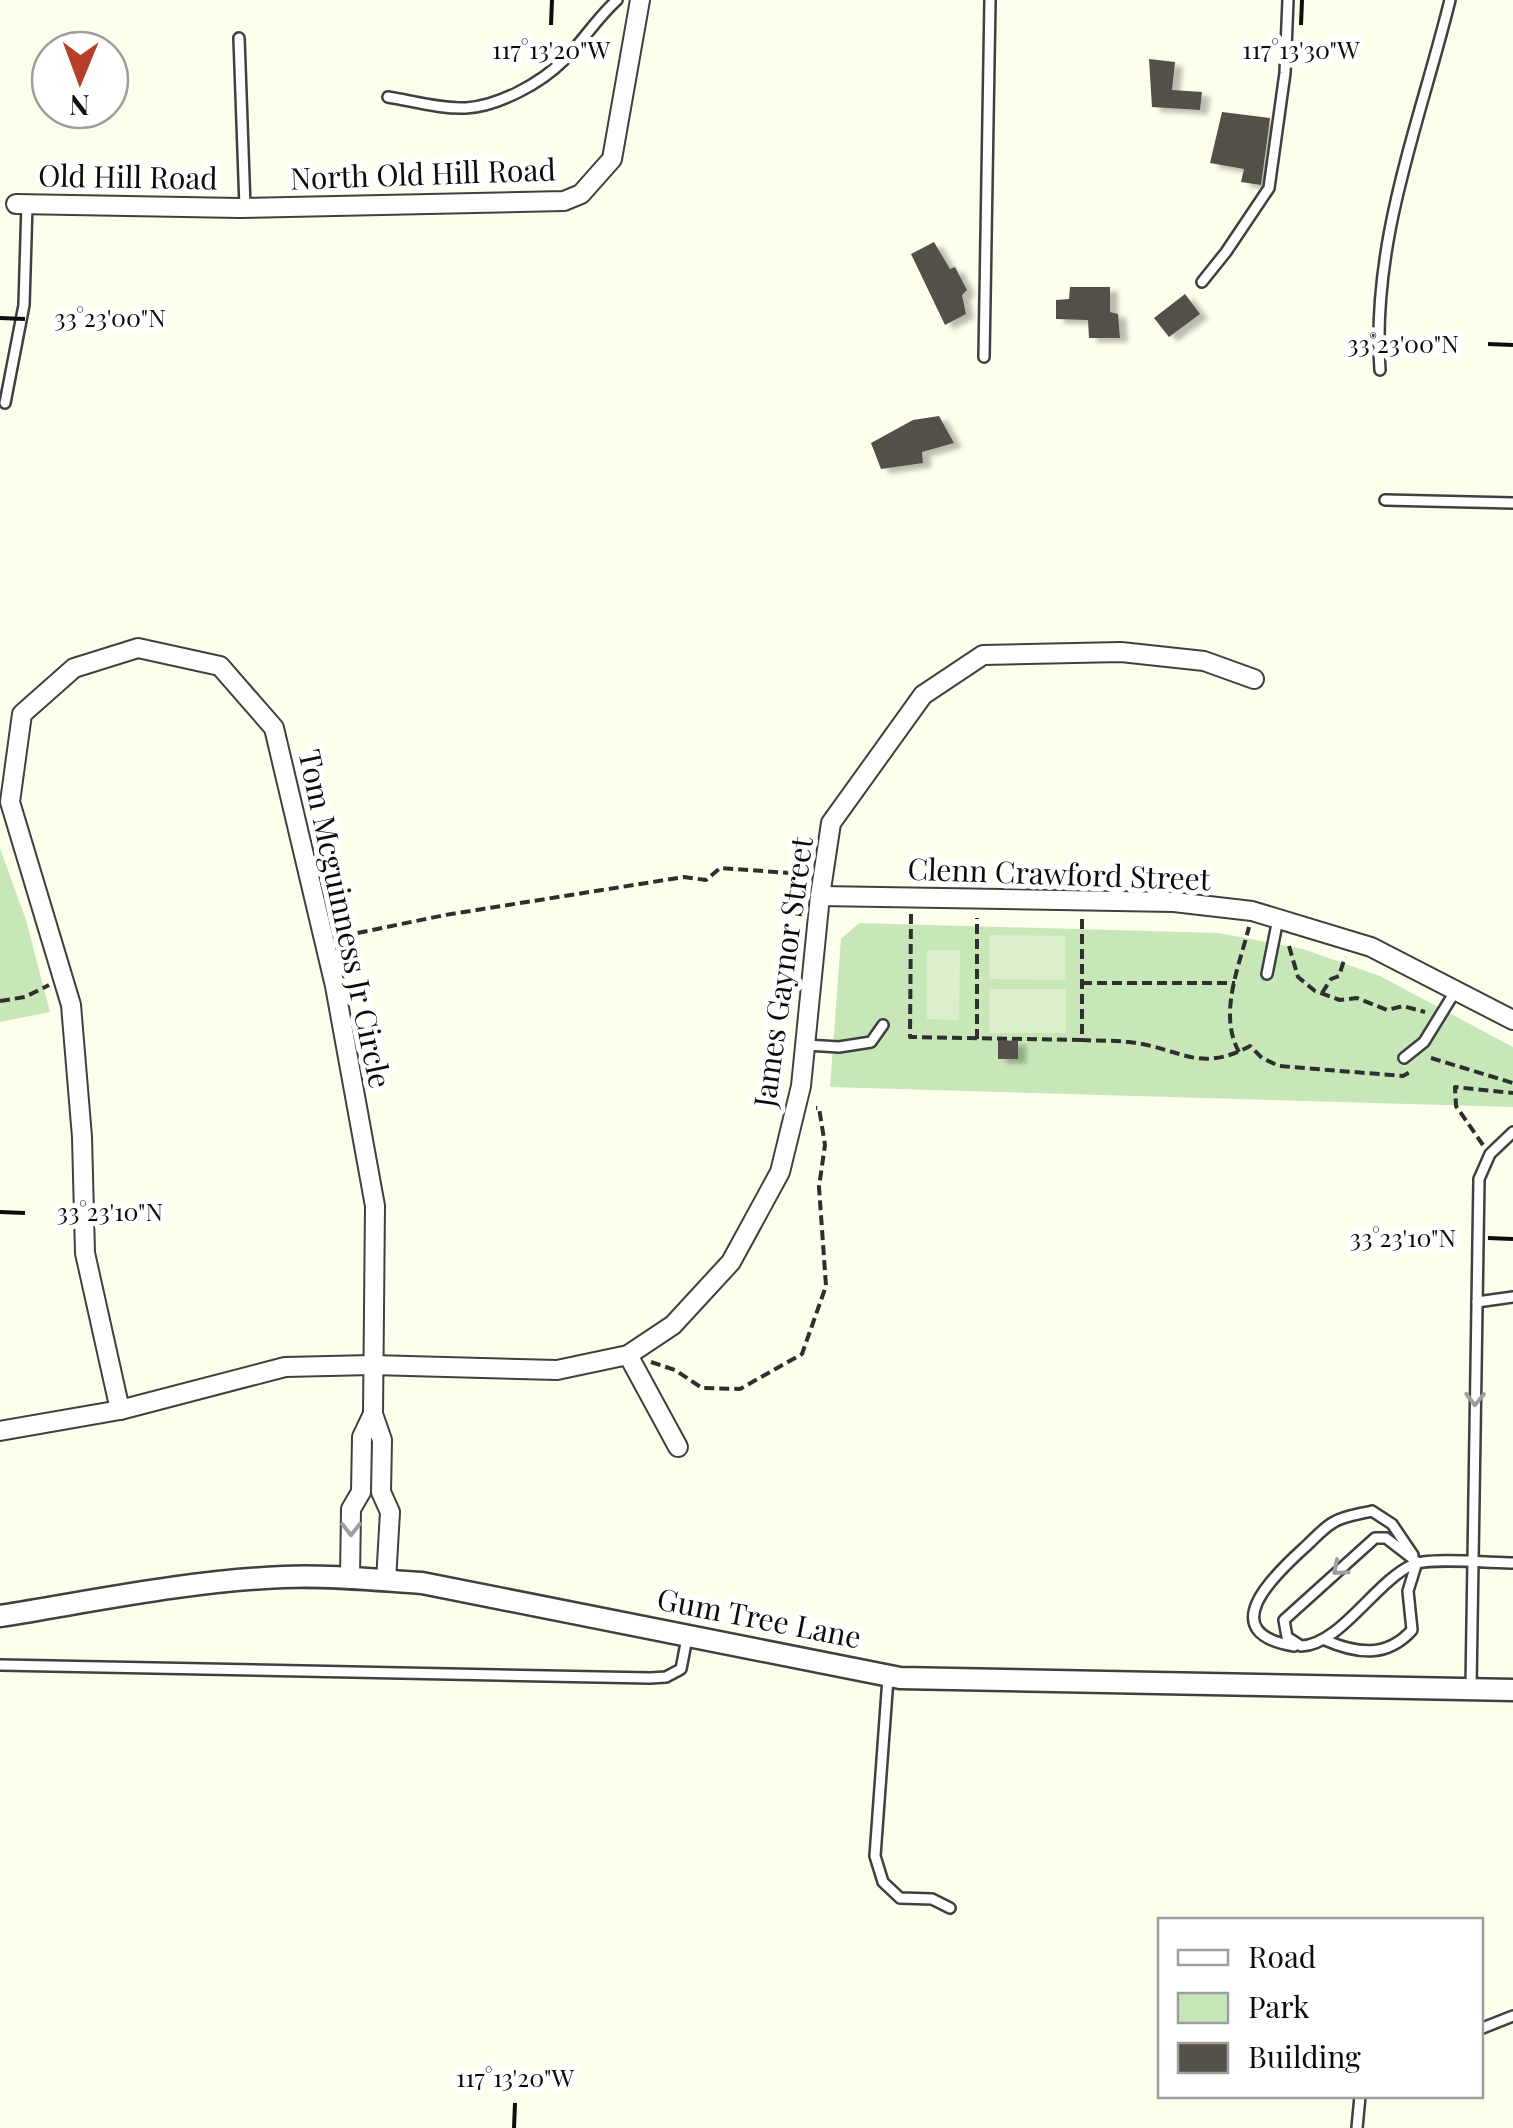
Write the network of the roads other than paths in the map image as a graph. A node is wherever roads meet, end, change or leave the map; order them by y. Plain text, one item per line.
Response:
1 (617, 0) edge
2 (640, 0) edge
3 (990, 0) edge
4 (1288, 0) edge
5 (1450, 0) edge
6 (239, 38) dead end
7 (388, 96) dead end
8 (21, 204) joint
9 (242, 208) junction
10 (1202, 282) dead end
11 (984, 357) dead end
12 (1380, 370) dead end
13 (5, 403) dead end
14 (1385, 500) dead end
15 (1513, 502) edge
16 (1254, 680) dead end
17 (820, 896) junction
18 (1278, 919) junction
19 (1267, 974) dead end
20 (1456, 990) junction
21 (1513, 1020) edge
22 (883, 1025) dead end
23 (806, 1045) junction
24 (1404, 1058) dead end
25 (1513, 1132) edge
26 (1513, 1297) edge
27 (1477, 1302) junction
28 (628, 1355) junction
29 (372, 1365) junction
30 (120, 1410) junction
31 (373, 1414) junction
32 (0, 1431) edge
33 (678, 1447) dead end
34 (361, 1492) junction
35 (381, 1492) junction
36 (1417, 1562) junction
37 (1513, 1563) edge
38 (1473, 1564) junction
39 (350, 1579) junction
40 (386, 1580) junction
41 (0, 1616) edge
42 (688, 1636) junction
43 (1325, 1640) junction
44 (1295, 1646) junction
45 (0, 1665) edge
46 (888, 1676) junction
47 (1471, 1689) junction
48 (1513, 1690) edge
49 (950, 1908) dead end
50 (1513, 2016) edge
51 (1483, 2028) edge
52 (1360, 2098) edge
53 (1357, 2128) edge

1 - 7 lane
2 - 9 street, North Old Hill Road
3 - 11 lane
4 - 10 lane
5 - 12 lane
6 - 9 lane
8 - 9 street, Old Hill Road
8 - 13 lane
14 - 15 lane
16 - 17 street, James Gaynor Street
17 - 18 street, Clenn Crawford Street
17 - 23 street, James Gaynor Street
18 - 19 lane
18 - 20 street, Clenn Crawford Street
20 - 21 street, Clenn Crawford Street
20 - 24 lane
22 - 23 lane
23 - 28 street, James Gaynor Street
25 - 27 lane
26 - 27 lane
27 -> 38 lane
28 - 29 street, James Gaynor Street
28 - 33 street
29 - 30 street, James Gaynor Street
29 - 30 street, Tom Mcguinness Jr Circle
29 - 31 street, Tom Mcguinness Jr Circle
30 - 32 street, James Gaynor Street
31 - 34 street, Tom Mcguinness Jr Circle
31 - 35 street, Tom Mcguinness Jr Circle
34 - 35 lane
34 -> 39 street, Tom Mcguinness Jr Circle
35 - 40 street, Tom Mcguinness Jr Circle
36 - 38 lane
36 - 43 lane
36 - 43 lane
36 -> 44 lane
36 - 44 lane
37 - 38 lane
38 - 47 lane
39 - 40 street, Gum Tree Lane
39 - 41 street, Gum Tree Lane
40 - 42 street, Gum Tree Lane
42 - 45 lane
42 - 46 street, Gum Tree Lane
43 - 44 lane
46 - 47 street, Gum Tree Lane
46 - 49 lane
47 - 48 street, Gum Tree Lane
50 - 51 lane
52 - 53 lane

